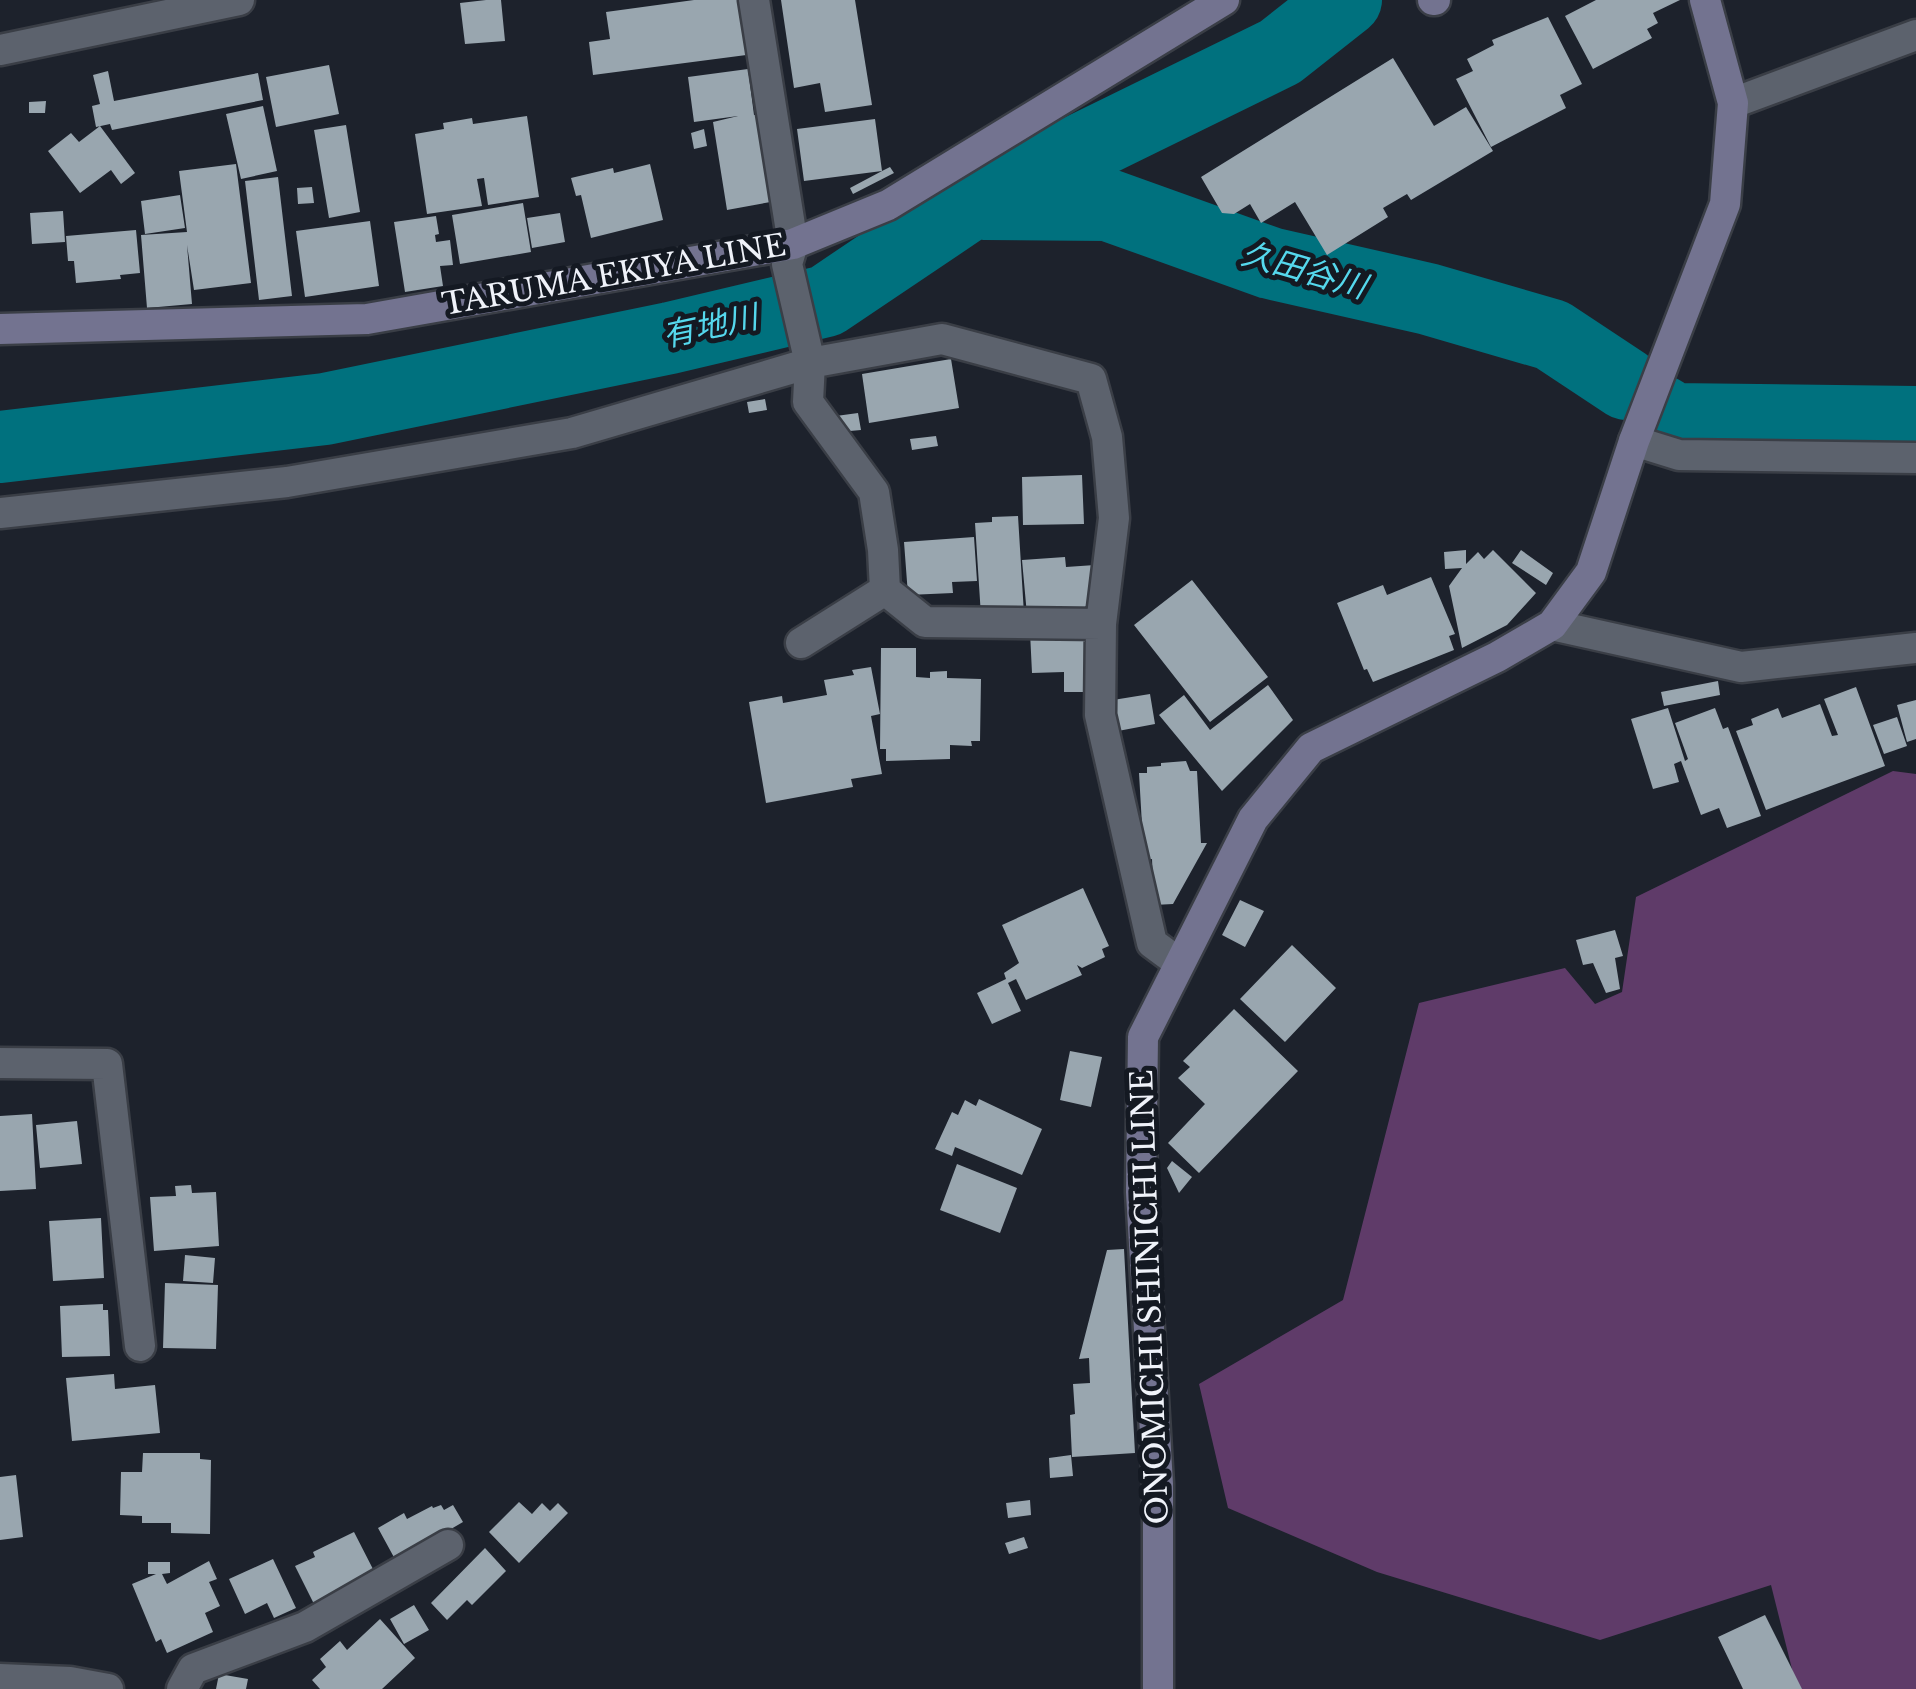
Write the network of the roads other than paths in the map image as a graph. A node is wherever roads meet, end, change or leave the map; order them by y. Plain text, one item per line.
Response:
1 (239, 0) edge
2 (754, 0) edge
3 (1224, 0) edge
4 (1706, 0) edge
5 (1916, 34) edge
6 (0, 50) edge
7 (1732, 103) junction
8 (790, 254) junction
9 (0, 329) edge
10 (810, 363) junction
11 (1634, 440) junction
12 (1916, 458) edge
13 (0, 513) edge
14 (885, 590) junction
15 (1102, 624) junction
16 (1552, 625) junction
17 (802, 643) dead end
18 (1916, 648) edge
19 (1178, 964) junction
20 (0, 1063) edge
21 (140, 1346) dead end
22 (448, 1544) dead end
23 (0, 1679) edge
24 (108, 1689) edge
25 (182, 1689) edge
26 (1158, 1689) edge

1 - 6 street
2 - 8 street
3 - 8 main road, TARUMA EKIYA LINE
4 - 7 main road, ONOMICHI SHINICHI LINE
5 - 7 street
7 - 11 main road, ONOMICHI SHINICHI LINE
8 - 9 main road, TARUMA EKIYA LINE
8 - 10 street
10 - 13 street
10 - 14 street
10 - 15 street
11 - 12 street
11 - 16 main road, ONOMICHI SHINICHI LINE
14 - 15 street
14 - 17 street
15 - 19 street
16 - 18 street
16 - 19 main road, ONOMICHI SHINICHI LINE
19 - 26 main road, ONOMICHI SHINICHI LINE
20 - 21 street
22 - 25 street
23 - 24 street

